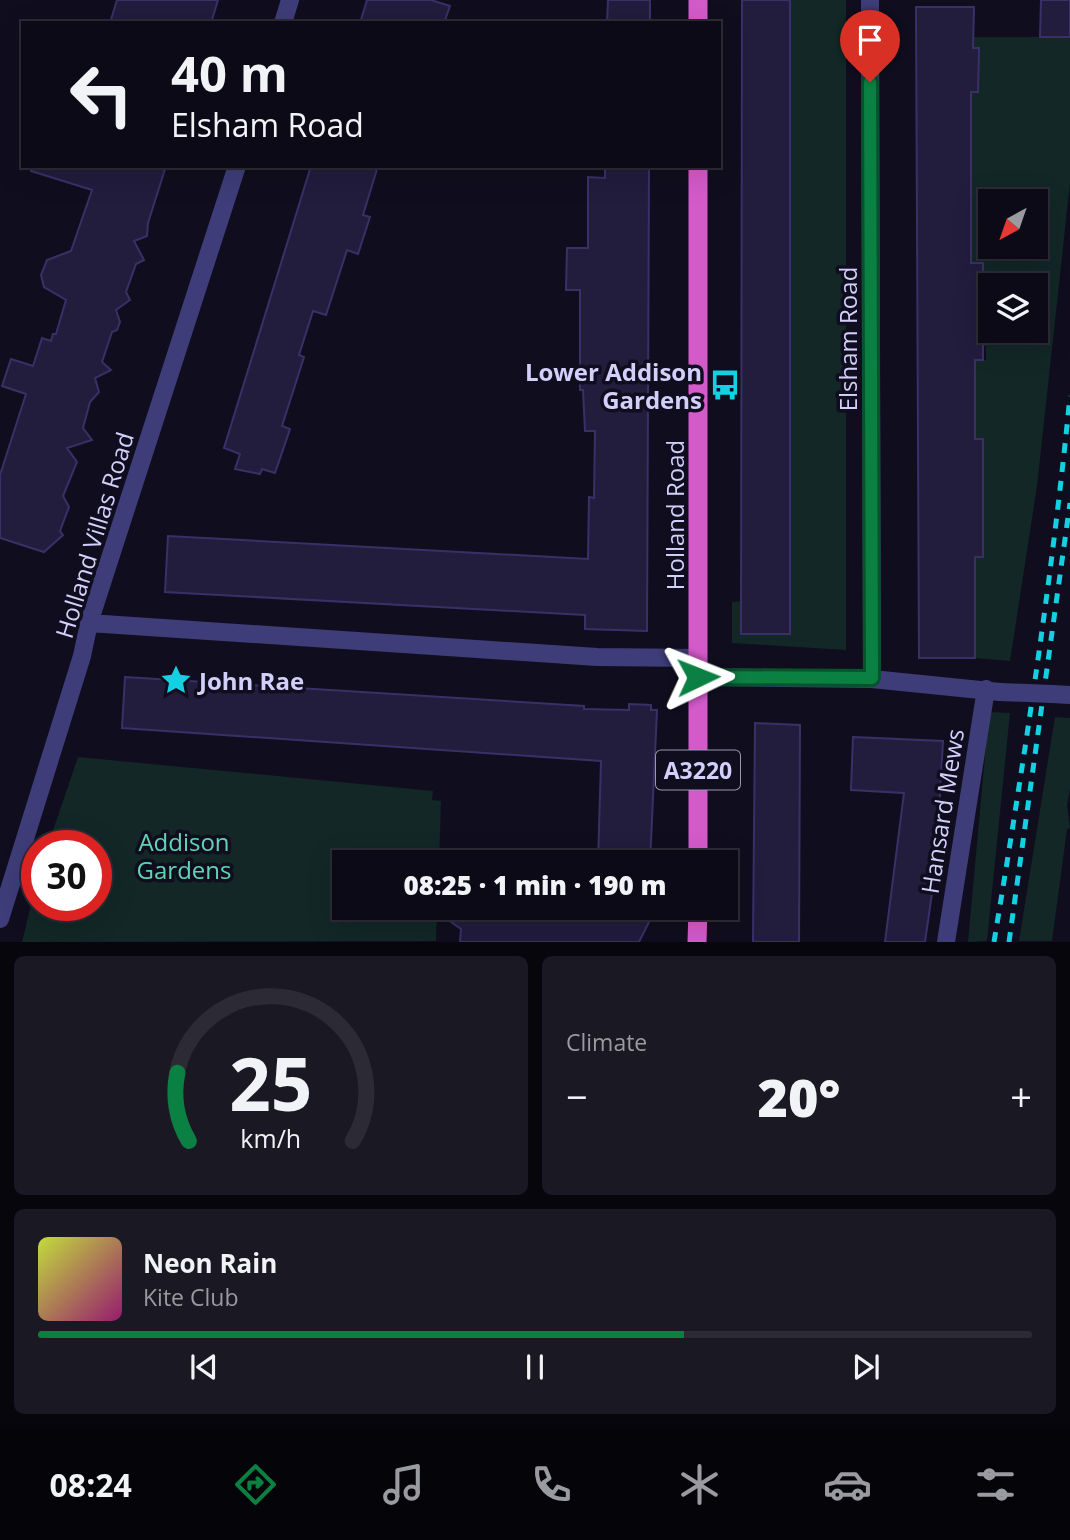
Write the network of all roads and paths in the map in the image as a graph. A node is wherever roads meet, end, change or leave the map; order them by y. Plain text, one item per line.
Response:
1 (290, 0) edge
2 (698, 0) edge
3 (870, 0) edge
4 (284, 21) edge
5 (698, 21) edge
6 (236, 168) edge
7 (698, 168) edge
8 (89, 623) junction
9 (698, 668) junction
10 (872, 678) junction
11 (993, 690) junction
12 (1061, 695) edge
13 (698, 850) edge
14 (0, 919) edge
15 (698, 920) edge
16 (697, 942) edge
17 (946, 942) edge

1 - 4 street
2 - 5 highway
3 - 10 street, Elsham Road
6 - 8 street, Holland Villas Road
7 - 9 highway, Holland Road / A3220
8 - 9 street
8 - 14 street, Holland Villas Road
9 - 10 street
9 - 13 highway, Holland Road / A3220
10 - 11 street
11 - 12 street, bridge
11 - 17 street, Hansard Mews
15 - 16 highway

